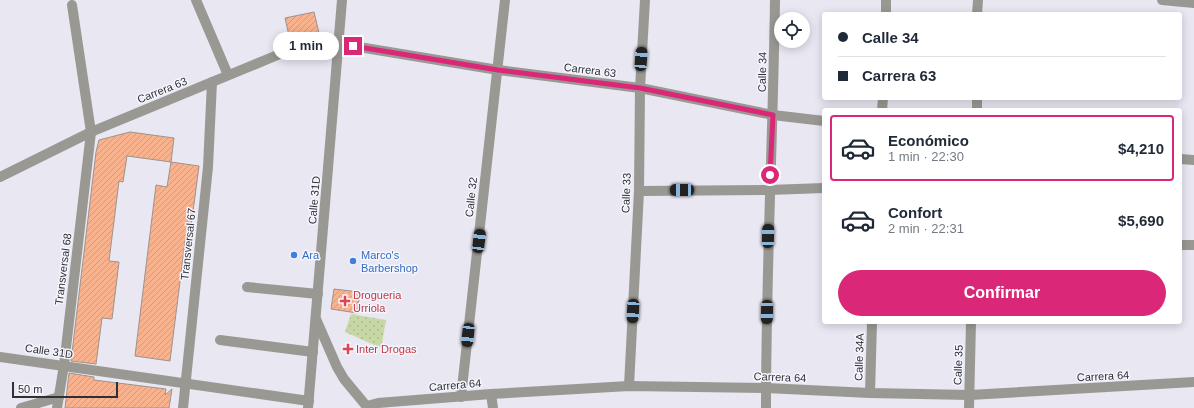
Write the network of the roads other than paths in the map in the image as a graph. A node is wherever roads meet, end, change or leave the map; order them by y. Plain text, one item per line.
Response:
1 (196, 0) edge
2 (342, 0) edge
3 (505, 0) edge
4 (645, 0) edge
5 (775, 0) edge
6 (886, 0) edge
7 (978, 0) edge
8 (1162, 0) edge
9 (1194, 3) edge
10 (72, 5) dead end
11 (886, 12) edge
12 (978, 12) edge
13 (339, 44) junction
14 (353, 46) dead end
15 (498, 70) junction
16 (228, 75) junction
17 (212, 82) junction
18 (640, 88) junction
19 (773, 115) junction
20 (822, 121) edge
21 (90, 132) junction
22 (1182, 159) edge
23 (1194, 160) edge
24 (0, 177) edge
25 (822, 188) edge
26 (769, 190) junction
27 (639, 191) junction
28 (1182, 245) edge
29 (1194, 245) edge
30 (247, 287) dead end
31 (318, 294) junction
32 (316, 317) junction
33 (872, 324) edge
34 (972, 324) edge
35 (220, 340) dead end
36 (313, 352) junction
37 (0, 356) edge
38 (64, 365) junction
39 (1194, 382) edge
40 (186, 383) junction
41 (629, 386) junction
42 (766, 388) junction
43 (870, 393) junction
44 (490, 394) junction
45 (970, 395) junction
46 (59, 397) junction
47 (461, 397) junction
48 (308, 405) edge
49 (367, 407) edge
50 (21, 408) edge
51 (57, 408) edge
52 (183, 408) edge
53 (493, 408) edge
54 (766, 408) edge
55 (969, 408) edge

1 - 16 street
2 - 13 street, Calle 31D
3 - 15 street, Calle 32
4 - 18 street, Calle 33
5 - 19 street, Calle 34
6 - 11 street
7 - 12 street
8 - 9 street
10 - 21 street, Transversal 68
13 - 16 street, Carrera 63
13 - 31 street, Calle 31D
14 - 15 street, Carrera 63
15 - 18 street, Carrera 63
15 - 47 street, Calle 32
16 - 17 street, Carrera 63
17 - 21 street, Carrera 63
17 - 40 street, Transversal 67
18 - 19 street, Carrera 63
18 - 27 street, Calle 33
19 - 20 street, Carrera 63
19 - 26 street, Calle 34
21 - 24 street, Carrera 63
21 - 38 street, Transversal 68
22 - 23 street
25 - 26 street
26 - 27 street
26 - 42 street, Calle 34
27 - 41 street, Calle 33
28 - 29 street
30 - 31 street
31 - 32 street, Calle 31D
32 - 36 street, Calle 31D
32 - 49 street
33 - 43 street, Calle 34A
34 - 45 street, Calle 35
35 - 36 street
36 - 48 street, Calle 31D
37 - 38 street, Calle 31D
38 - 40 street, Calle 31D
38 - 46 street, Transversal 68
39 - 45 street, Carrera 64
40 - 48 street, Calle 31D
40 - 52 street, Transversal 67
41 - 42 street, Carrera 64
41 - 44 street, Carrera 64
42 - 43 street, Carrera 64
42 - 54 street, Calle 34
43 - 45 street, Carrera 64
44 - 47 street, Carrera 64
44 - 53 street
45 - 55 street, Calle 35
46 - 50 street
46 - 51 street, Transversal 68
47 - 49 street, Carrera 64

